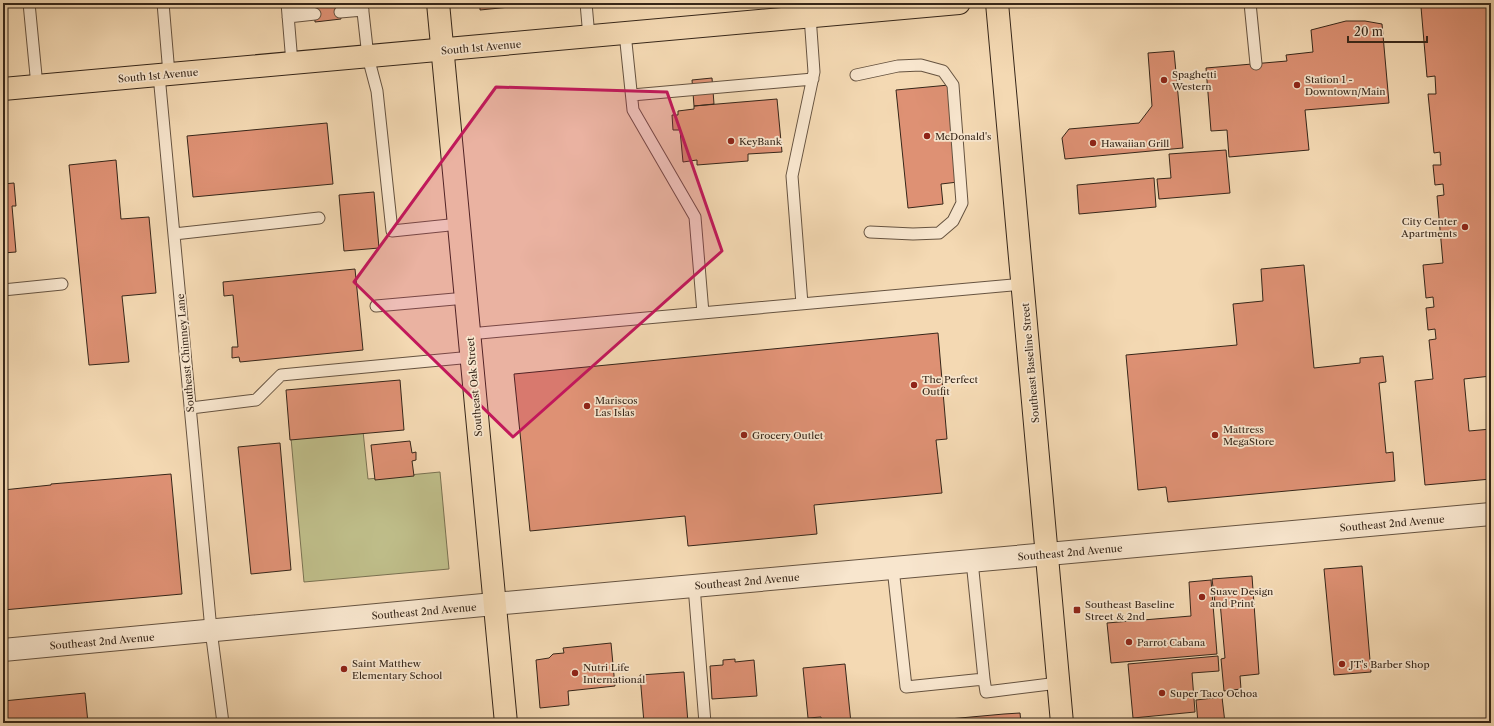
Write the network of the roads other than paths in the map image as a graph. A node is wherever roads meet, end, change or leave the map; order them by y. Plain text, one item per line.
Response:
1 (29, 3) edge
2 (163, 3) edge
3 (438, 3) edge
4 (586, 3) edge
5 (958, 3) edge
6 (997, 3) edge
7 (1250, 3) edge
8 (362, 6) edge
9 (287, 9) edge
10 (314, 9) edge
11 (340, 12) dead end
12 (810, 16) junction
13 (625, 33) junction
14 (589, 37) junction
15 (443, 50) junction
16 (368, 57) junction
17 (292, 63) junction
18 (1256, 64) dead end
19 (164, 75) junction
20 (856, 75) dead end
21 (813, 79) junction
22 (37, 86) junction
23 (3, 89) edge
24 (632, 95) junction
25 (319, 218) dead end
26 (459, 224) junction
27 (870, 232) dead end
28 (174, 234) junction
29 (62, 284) dead end
30 (1023, 284) junction
31 (3, 290) edge
32 (466, 298) junction
33 (802, 304) junction
34 (376, 306) dead end
35 (703, 313) junction
36 (469, 334) junction
37 (472, 357) junction
38 (191, 408) junction
39 (1491, 514) edge
40 (1046, 554) junction
41 (972, 561) junction
42 (893, 568) junction
43 (694, 586) junction
44 (494, 604) junction
45 (212, 630) junction
46 (3, 650) edge
47 (984, 678) junction
48 (1058, 684) junction
49 (223, 723) edge
50 (506, 723) edge
51 (705, 723) edge
52 (1062, 723) edge

1 - 22 lane
2 - 19 lane, Southeast Chimney Lane
3 - 15 main road, Southeast Oak Street
4 - 14 lane
5 - 12 main road, South 1st Avenue
6 - 30 main road, Southeast Baseline Street
7 - 18 lane
8 - 11 lane
8 - 16 lane
9 - 10 lane
9 - 17 lane
12 - 13 main road, South 1st Avenue
12 - 21 lane
13 - 14 main road, South 1st Avenue
13 - 24 lane
14 - 15 main road, South 1st Avenue
15 - 16 main road, South 1st Avenue
15 - 26 main road, Southeast Oak Street
16 - 17 main road, South 1st Avenue
16 - 26 lane
17 - 19 main road, South 1st Avenue
19 - 22 main road, South 1st Avenue
19 - 28 lane, Southeast Chimney Lane
20 - 27 lane
21 - 24 lane
21 - 33 lane
22 - 23 main road, South 1st Avenue
24 - 35 lane
25 - 28 lane
26 - 32 main road, Southeast Oak Street
28 - 38 lane, Southeast Chimney Lane
29 - 31 lane
30 - 33 lane
30 - 40 main road, Southeast Baseline Street
32 - 34 lane
32 - 36 main road, Southeast Oak Street
33 - 35 lane
35 - 36 lane
36 - 37 main road, Southeast Oak Street
37 - 38 lane
37 - 44 main road, Southeast Oak Street
38 - 45 lane, Southeast Chimney Lane
39 - 40 street, Southeast 2nd Avenue
40 - 41 street, Southeast 2nd Avenue
40 - 48 main road, Southeast Baseline Street
41 - 42 street, Southeast 2nd Avenue
41 - 47 lane
42 - 43 street, Southeast 2nd Avenue
42 - 47 lane
43 - 44 street, Southeast 2nd Avenue
43 - 51 lane
44 - 45 street, Southeast 2nd Avenue
44 - 50 main road, Southeast Oak Street
45 - 46 street, Southeast 2nd Avenue
45 - 49 lane, Southeast Chimney Lane
47 - 48 lane
48 - 52 main road, Southeast Baseline Street

